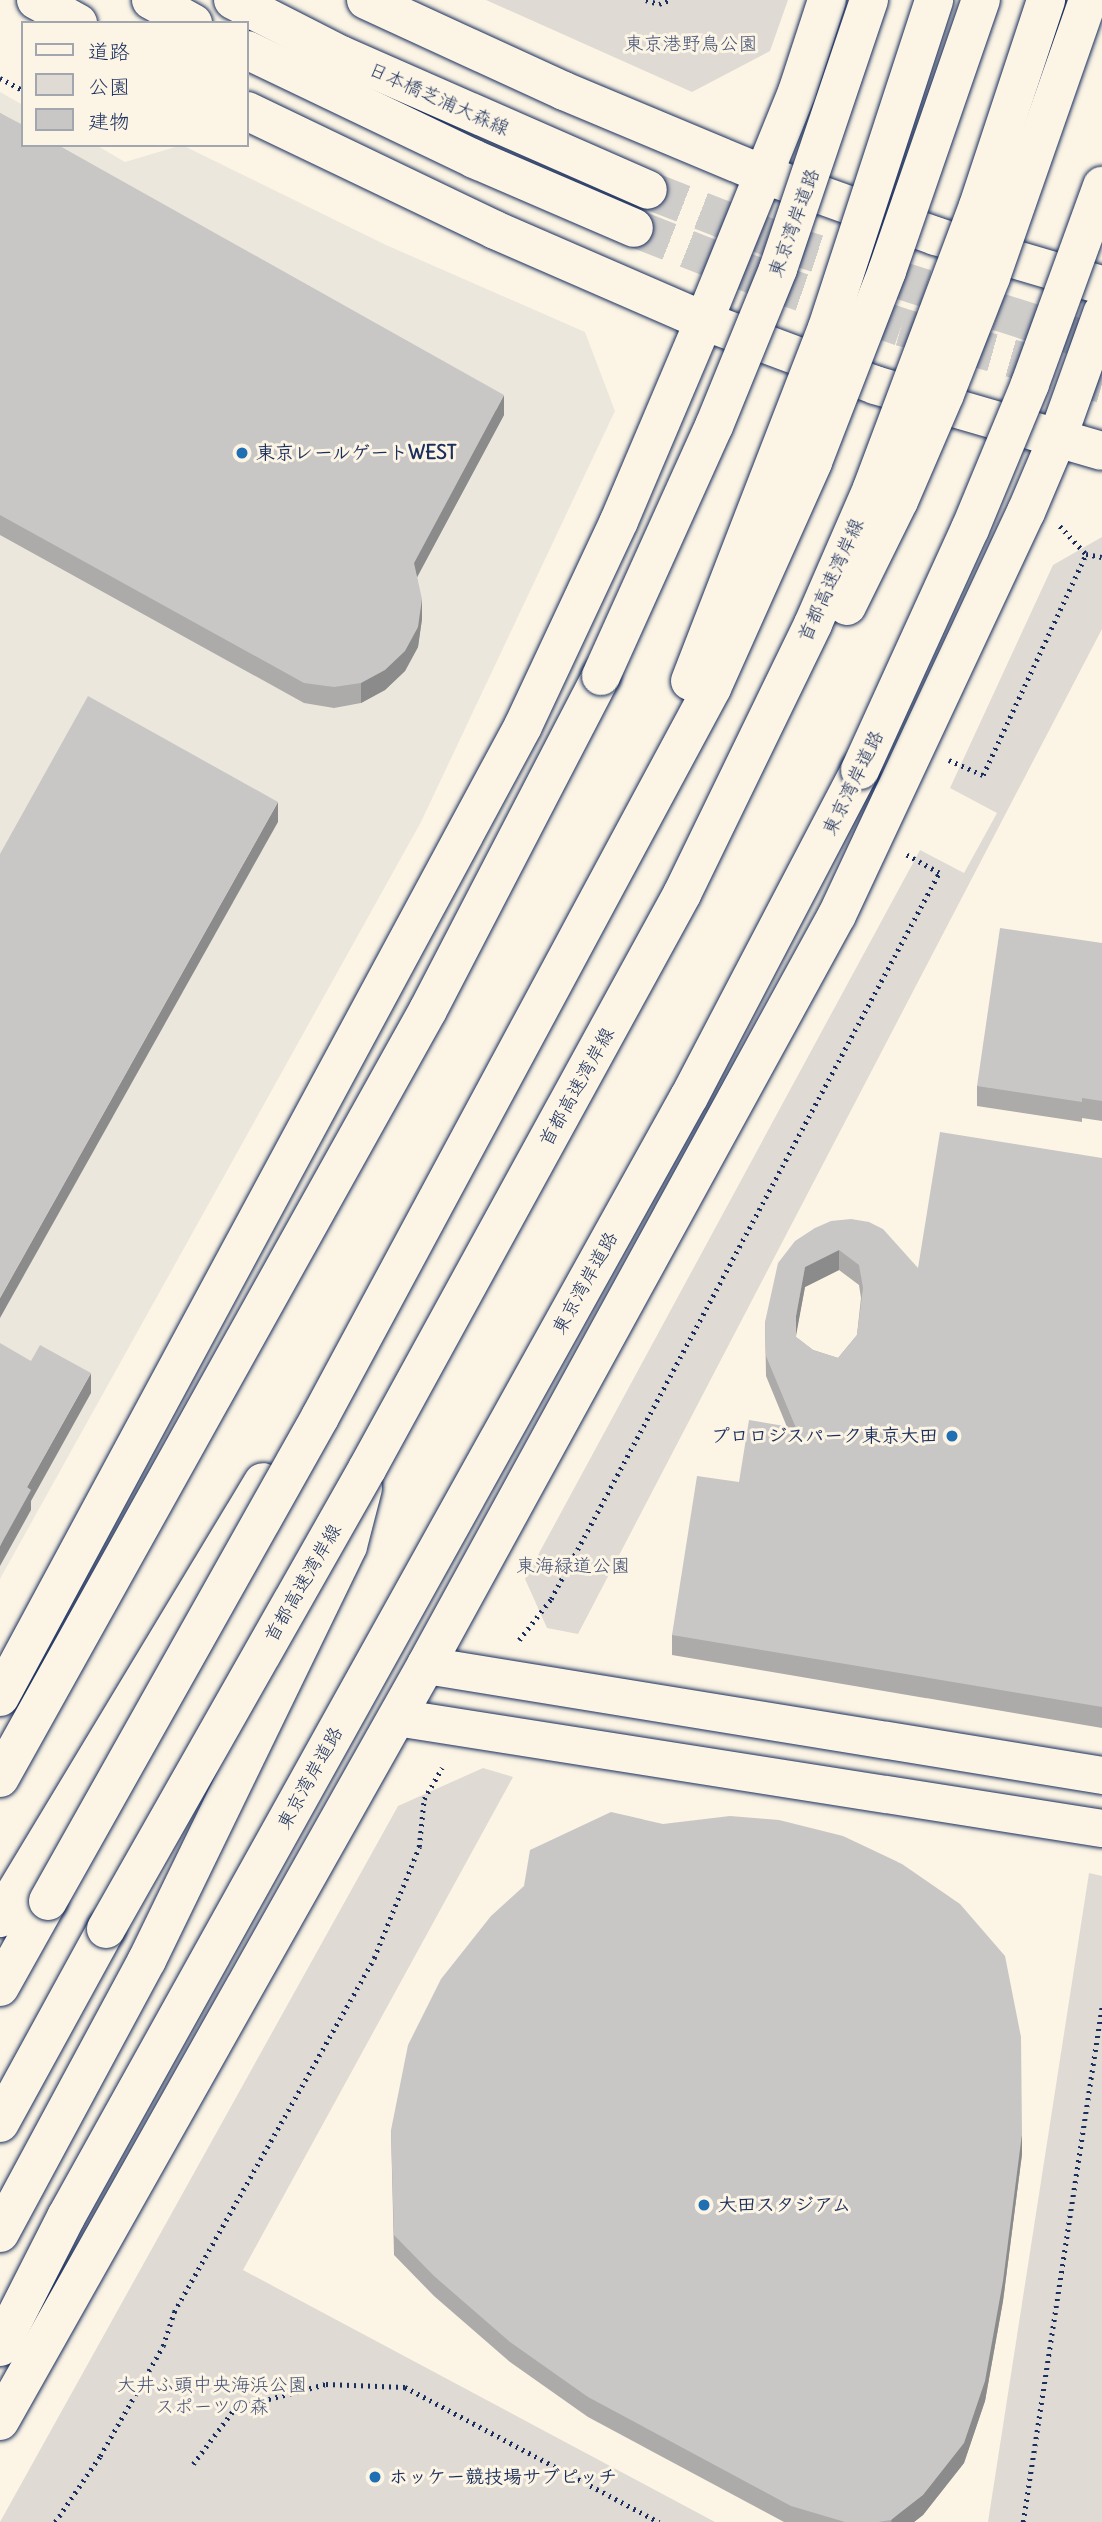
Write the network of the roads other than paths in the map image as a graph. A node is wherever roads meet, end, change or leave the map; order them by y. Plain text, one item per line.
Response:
1 (36, 0) edge
2 (151, 0) edge
3 (233, 0) edge
4 (366, 0) edge
5 (827, 0) edge
6 (869, 0) edge
7 (934, 0) edge
8 (981, 0) edge
9 (1046, 0) edge
10 (1088, 0) edge
11 (74, 21) edge
12 (189, 21) edge
13 (248, 50) edge
14 (248, 111) edge
15 (765, 175) junction
16 (1102, 186) edge
17 (648, 190) tunnel mouth
18 (634, 228) tunnel mouth
19 (1102, 285) edge
20 (1102, 313) edge
21 (704, 321) junction
22 (1057, 439) junction
23 (1102, 451) edge
24 (621, 863) junction
25 (682, 894) junction
26 (367, 1469) junction
27 (426, 1665) junction
28 (0, 1696) edge
29 (396, 1717) junction
30 (1102, 1775) edge
31 (0, 1779) edge
32 (1102, 1828) edge
33 (35, 1890) junction
34 (0, 1918) edge
35 (0, 1987) edge
36 (0, 2123) edge
37 (0, 2232) edge
38 (0, 2347) edge
39 (0, 2421) edge

1 - 11 main road
2 - 12 main road
3 - 17 main road, 日本橋芝浦大森線
4 - 15 main road
5 - 15 main road
6 - 31 main road, 東京湾岸道路, bridge
7 - 24 main road, bridge
8 - 24 main road, bridge
9 - 25 main road, 首都高速湾岸線, bridge
10 - 25 main road, bridge
13 - 18 main road, 日本橋芝浦大森線
14 - 21 main road
15 - 19 main road
15 - 21 main road
16 - 38 main road, 東京湾岸道路, bridge
20 - 22 main road
21 - 22 main road
21 - 28 main road
22 - 23 main road
22 - 27 main road
24 - 33 main road, bridge
25 - 26 main road, 首都高速湾岸線, bridge
26 - 36 main road, 首都高速湾岸線, bridge
26 - 37 main road, bridge
27 - 29 main road
27 - 30 street
29 - 32 street
29 - 39 main road
33 - 34 main road
33 - 35 main road

